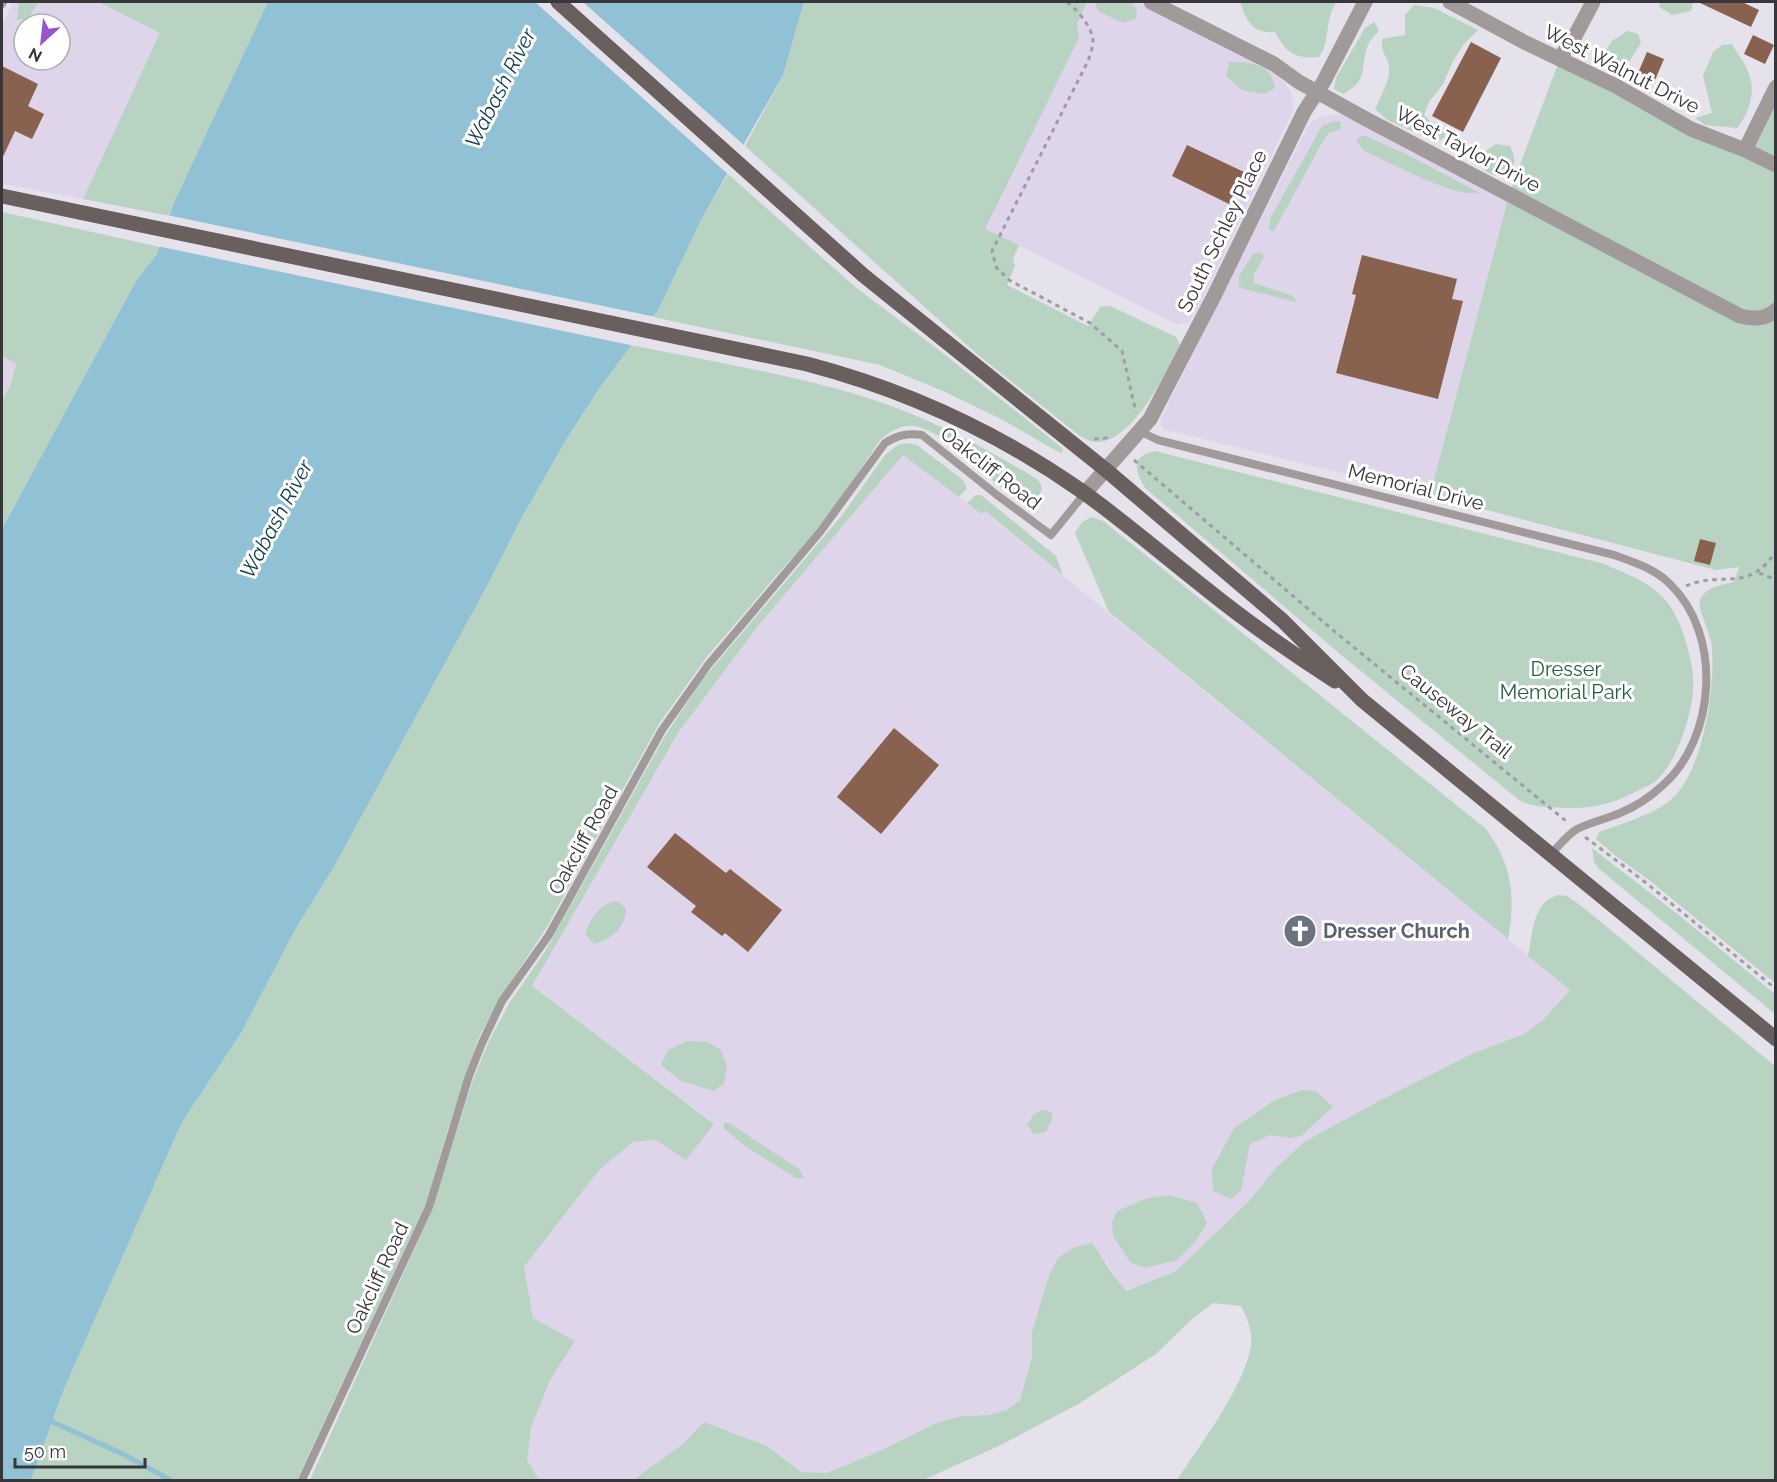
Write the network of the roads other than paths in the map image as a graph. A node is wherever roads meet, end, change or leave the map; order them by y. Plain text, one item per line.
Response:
1 (558, 2) edge
2 (1151, 2) edge
3 (1365, 2) edge
4 (1450, 2) edge
5 (1593, 2) edge
6 (1560, 58) junction
7 (1776, 87) edge
8 (1317, 92) junction
9 (1745, 150) junction
10 (1776, 165) edge
11 (2, 196) edge
12 (1773, 313) edge
13 (1141, 432) junction
14 (1106, 470) junction
15 (1085, 493) junction
16 (1362, 700) junction
17 (1551, 854) junction
18 (1776, 1039) edge
19 (302, 1480) edge

1 - 14 main road
2 - 8 street, West Taylor Drive
3 - 8 street, South Schley Place
4 - 6 street, West Walnut Drive
5 - 6 street
6 - 9 street, West Walnut Drive
7 - 9 street
8 - 12 street, West Taylor Drive
8 - 13 street, South Schley Place
9 - 10 street, West Walnut Drive
11 - 15 main road
13 - 14 street, South Schley Place
13 - 17 lane, Memorial Drive
14 - 15 street, South Schley Place
14 - 16 main road
15 - 16 main road
15 - 19 lane, Oakcliff Road
16 - 17 main road
17 - 18 main road

